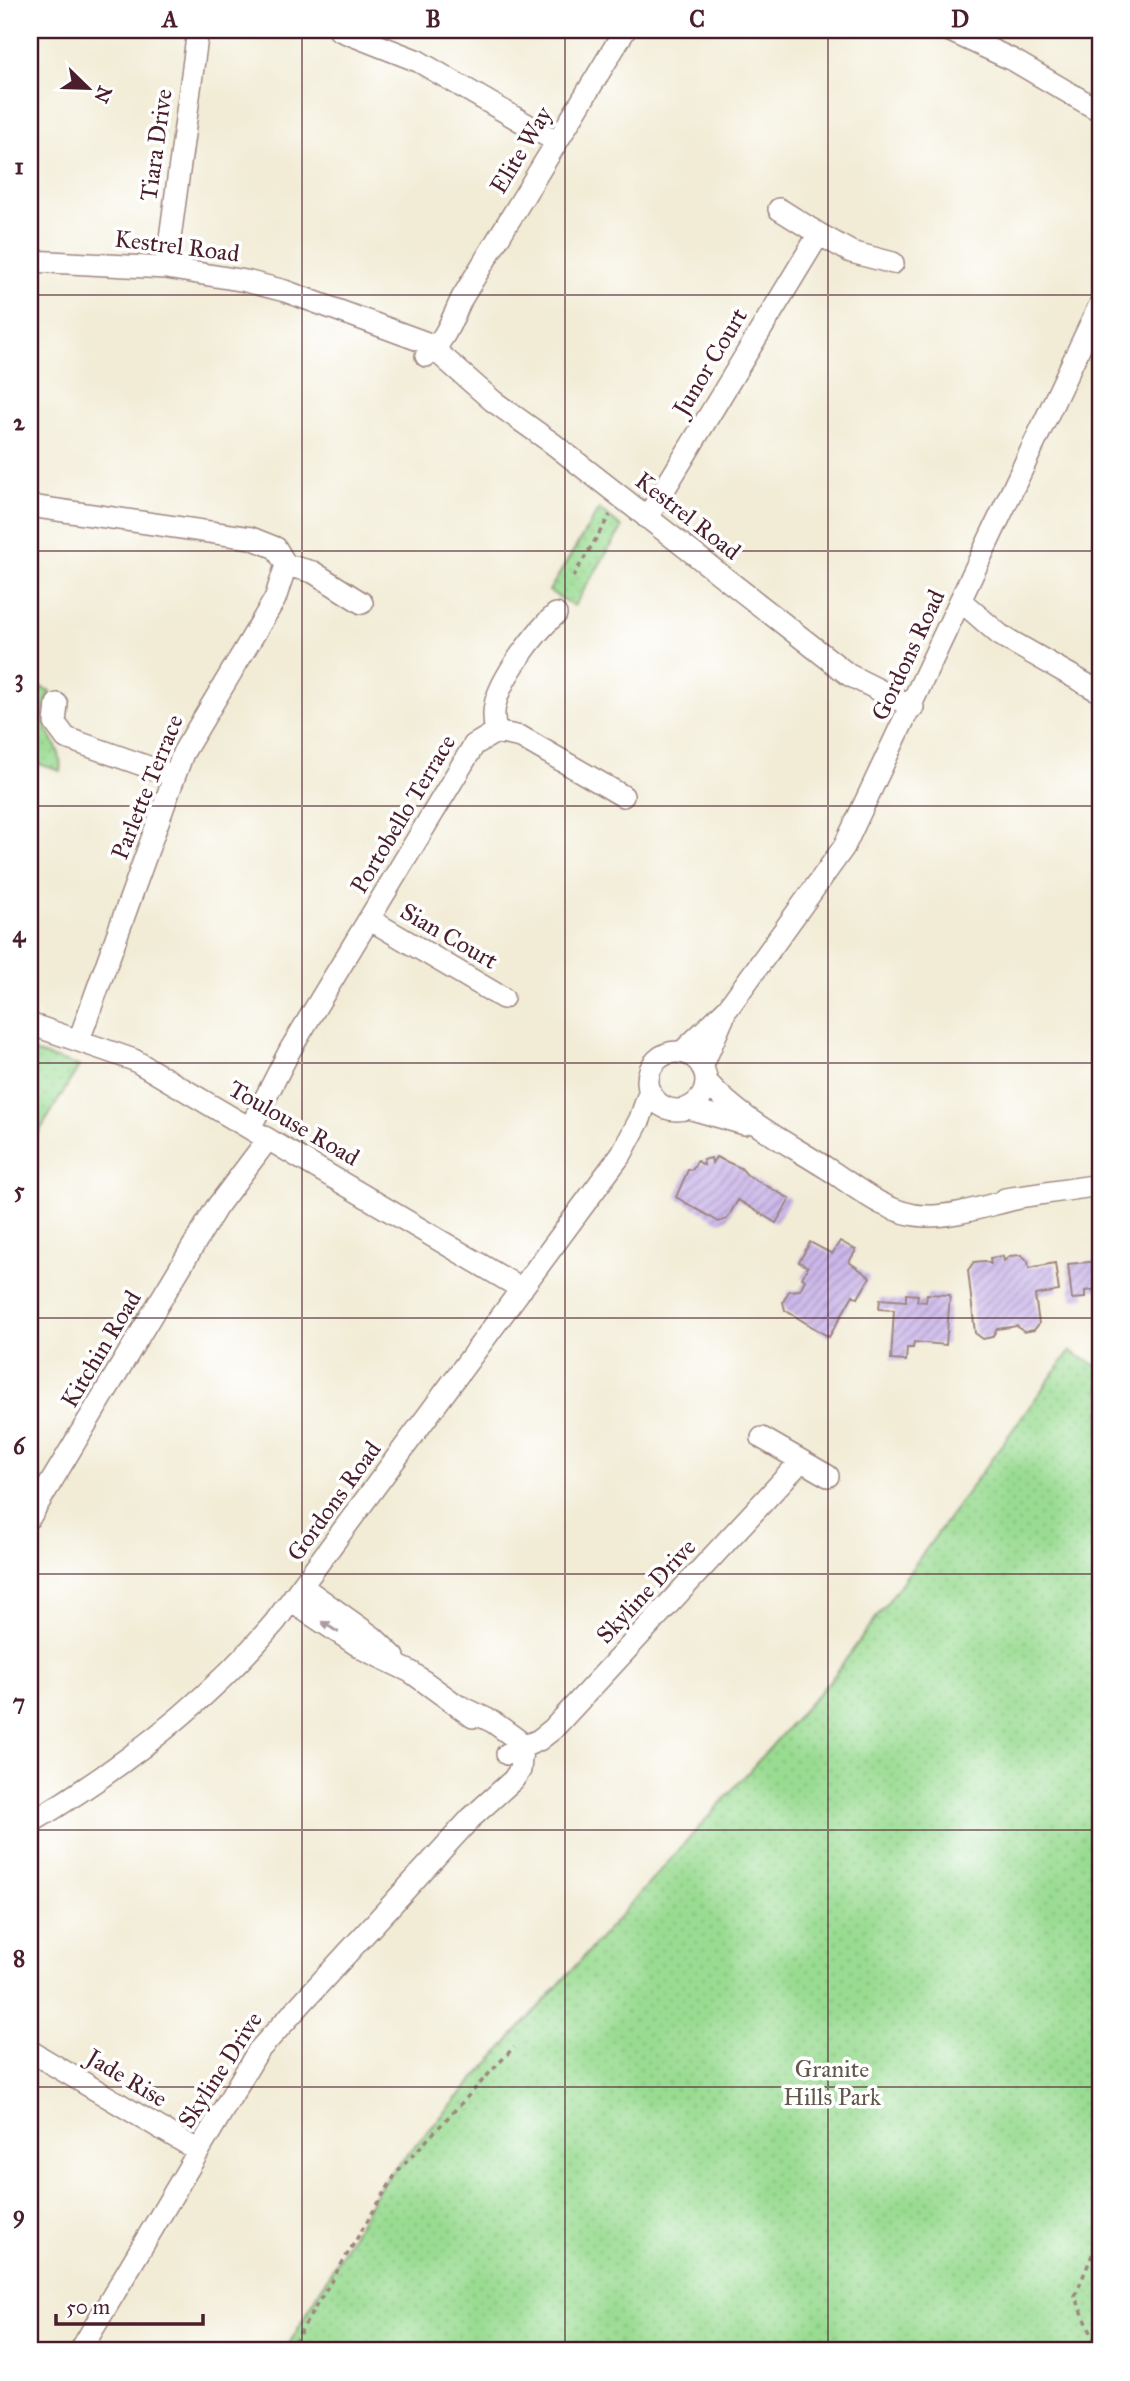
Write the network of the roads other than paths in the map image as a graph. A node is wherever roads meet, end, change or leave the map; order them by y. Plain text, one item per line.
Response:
1 (198, 30) edge
2 (625, 30) edge
3 (948, 30) edge
4 (345, 31) edge
5 (1100, 111) edge
6 (558, 142) junction
7 (779, 209) dead end
8 (819, 234) junction
9 (30, 261) edge
10 (893, 263) dead end
11 (166, 268) junction
12 (1100, 304) edge
13 (429, 349) junction
14 (30, 506) edge
15 (647, 518) junction
16 (286, 565) junction
17 (362, 603) dead end
18 (957, 610) junction
19 (556, 614) dead end
20 (1100, 692) edge
21 (57, 704) dead end
22 (910, 714) junction
23 (496, 732) junction
24 (174, 776) junction
25 (623, 796) dead end
26 (369, 919) junction
27 (503, 998) dead end
28 (728, 1008) junction
29 (30, 1024) edge
30 (79, 1040) junction
31 (682, 1052) junction
32 (704, 1074) junction
33 (650, 1090) junction
34 (682, 1109) junction
35 (252, 1129) junction
36 (762, 1130) junction
37 (622, 1153) junction
38 (1100, 1185) edge
39 (522, 1289) junction
40 (762, 1438) dead end
41 (801, 1461) junction
42 (828, 1476) dead end
43 (30, 1517) edge
44 (298, 1595) junction
45 (515, 1751) junction
46 (30, 1823) edge
47 (30, 2051) edge
48 (199, 2151) junction
49 (80, 2351) edge

1 - 11 street, Tiara Drive
2 - 6 street, Elite Way
3 - 5 street
4 - 6 street
6 - 13 street, Elite Way
7 - 8 street
8 - 10 street
8 - 15 street, Junor Court
9 - 11 street, Kestrel Road
11 - 13 street, Kestrel Road
12 - 18 street, Gordons Road
13 - 15 street, Kestrel Road
14 - 16 street
15 - 22 street, Kestrel Road
16 - 17 street
16 - 24 street, Parlette Terrace
18 - 20 street
18 - 22 street, Gordons Road
19 - 23 street, Portobello Terrace
21 - 24 street
22 - 28 street, Gordons Road
23 - 25 street
23 - 26 street, Portobello Terrace
24 - 30 street, Parlette Terrace
26 - 27 street, Sian Court
26 - 35 street, Portobello Terrace
28 - 31 street, Gordons Road
28 - 32 street, Gordons Road
29 - 30 street, Toulouse Road
30 - 35 street, Toulouse Road
31 - 32 street
31 - 33 street
32 - 34 street
32 - 36 street
33 - 34 street
33 - 37 street, Gordons Road
34 - 36 street
34 - 37 street, Gordons Road
35 - 39 street, Toulouse Road
35 - 43 street, Kitchin Road
36 - 38 street
37 - 39 street, Gordons Road
39 - 44 street, Gordons Road
40 - 41 street
41 - 42 street
41 - 45 street, Skyline Drive
44 - 45 street
44 - 46 street, Gordons Road
45 - 48 street, Skyline Drive
47 - 48 street, Jade Rise
48 - 49 street, Skyline Drive

